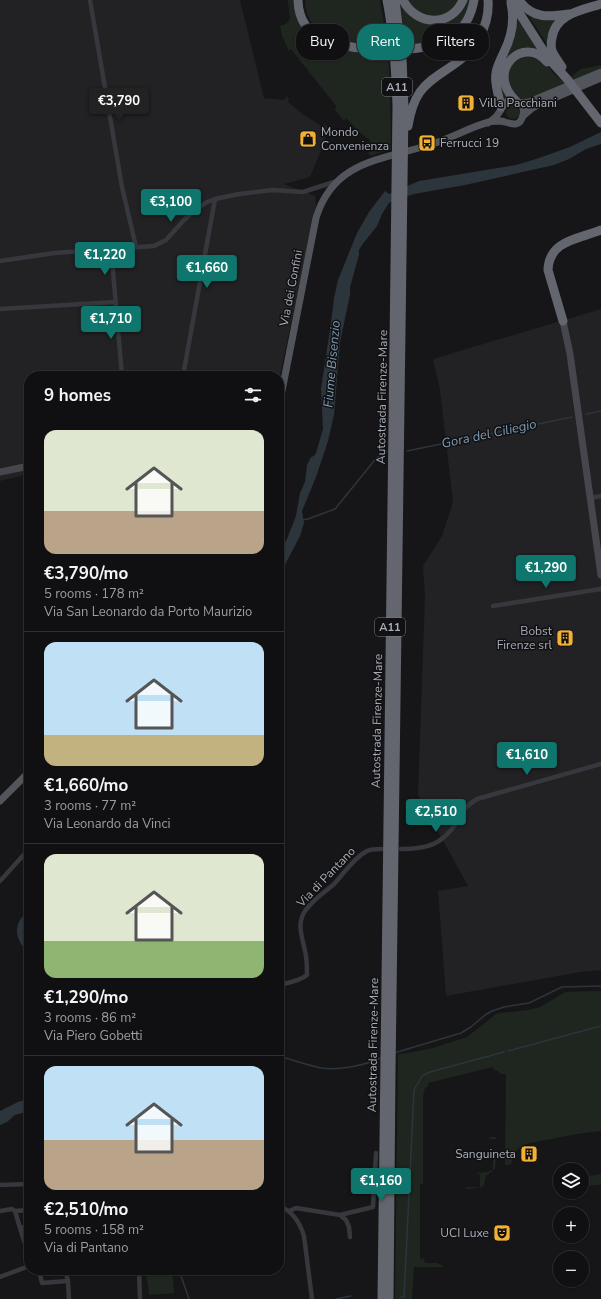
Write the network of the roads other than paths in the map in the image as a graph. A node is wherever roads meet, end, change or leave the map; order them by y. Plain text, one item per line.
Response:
1 (90, 0) edge
2 (298, 0) edge
3 (303, 0) edge
4 (383, 0) edge
5 (387, 0) edge
6 (395, 0) edge
7 (403, 0) edge
8 (463, 0) edge
9 (474, 0) edge
10 (488, 0) edge
11 (510, 0) edge
12 (518, 0) edge
13 (601, 4) edge
14 (570, 14) junction
15 (305, 24) edge
16 (311, 24) edge
17 (392, 24) edge
18 (392, 24) edge
19 (414, 48) edge
20 (395, 60) edge
21 (601, 72) edge
22 (601, 78) edge
23 (567, 79) junction
24 (518, 102) junction
25 (501, 109) junction
26 (523, 116) junction
27 (488, 122) junction
28 (505, 122) junction
29 (601, 123) edge
30 (401, 151) junction
31 (338, 180) junction
32 (214, 199) junction
33 (598, 232) edge
34 (136, 247) junction
35 (111, 248) junction
36 (0, 261) edge
37 (116, 302) junction
38 (0, 309) edge
39 (563, 321) joint
40 (122, 371) edge
41 (184, 371) edge
42 (284, 381) edge
43 (24, 467) edge
44 (0, 472) edge
45 (601, 496) edge
46 (590, 498) junction
47 (601, 575) edge
48 (601, 589) edge
49 (493, 606) dead end
50 (601, 764) edge
51 (24, 777) edge
52 (0, 801) edge
53 (382, 849) dead end
54 (401, 849) dead end
55 (24, 855) edge
56 (0, 881) edge
57 (284, 984) edge
58 (388, 1074) junction
59 (376, 1153) dead end
60 (24, 1184) edge
61 (0, 1185) edge
62 (284, 1208) edge
63 (24, 1210) edge
64 (0, 1211) edge
65 (15, 1211) junction
66 (289, 1211) junction
67 (340, 1215) junction
68 (24, 1227) edge
69 (20, 1228) junction
70 (350, 1237) dead end
71 (24, 1240) edge
72 (24, 1268) edge
73 (40, 1275) edge
74 (66, 1275) edge
75 (139, 1275) edge
76 (2, 1276) edge
77 (68, 1281) junction
78 (70, 1299) edge
79 (140, 1299) edge
80 (312, 1299) edge
81 (382, 1299) edge
82 (389, 1299) edge

1 - 34 street
2 - 15 highway
3 - 16 highway
4 - 17 highway
5 - 18 highway, Autostrada Firenze-Mare / A11
6 - 30 highway, Autostrada Firenze-Mare / A11
7 - 8 highway
9 - 19 highway
10 - 30 highway
11 - 23 highway
11 - 25 highway
12 - 14 highway
12 - 23 highway
13 - 14 highway
14 - 23 highway
20 - 30 highway, Autostrada Firenze-Mare / A11
21 - 24 main road
22 - 26 main road
23 - 24 highway
23 - 29 highway
24 - 25 main road
24 - 26 main road
25 - 27 main road
25 - 28 main road
26 - 28 main road
27 - 28 main road
27 - 31 main road, Via dei Confini
30 - 58 highway, Autostrada Firenze-Mare / A11
31 - 32 street
31 - 42 main road, Via dei Confini
32 - 34 street
32 - 41 street
33 - 39 highway
34 - 35 street
35 - 36 street
35 - 37 street
37 - 38 street
37 - 40 street
39 - 46 street
43 - 44 street
45 - 46 street
46 - 47 street
48 - 49 street
50 - 54 street
51 - 52 main road
53 - 57 street, Via di Pantano
55 - 56 street
58 - 81 highway, Autostrada Firenze-Mare / A11
58 - 82 highway, Autostrada Firenze-Mare / A11
59 - 67 street
60 - 61 street
62 - 66 street
63 - 65 street
64 - 65 street
65 - 69 street
66 - 67 street
66 - 80 street
67 - 70 street
68 - 69 street
69 - 71 street
72 - 76 street
73 - 77 street
74 - 77 street
75 - 79 street
77 - 78 street

